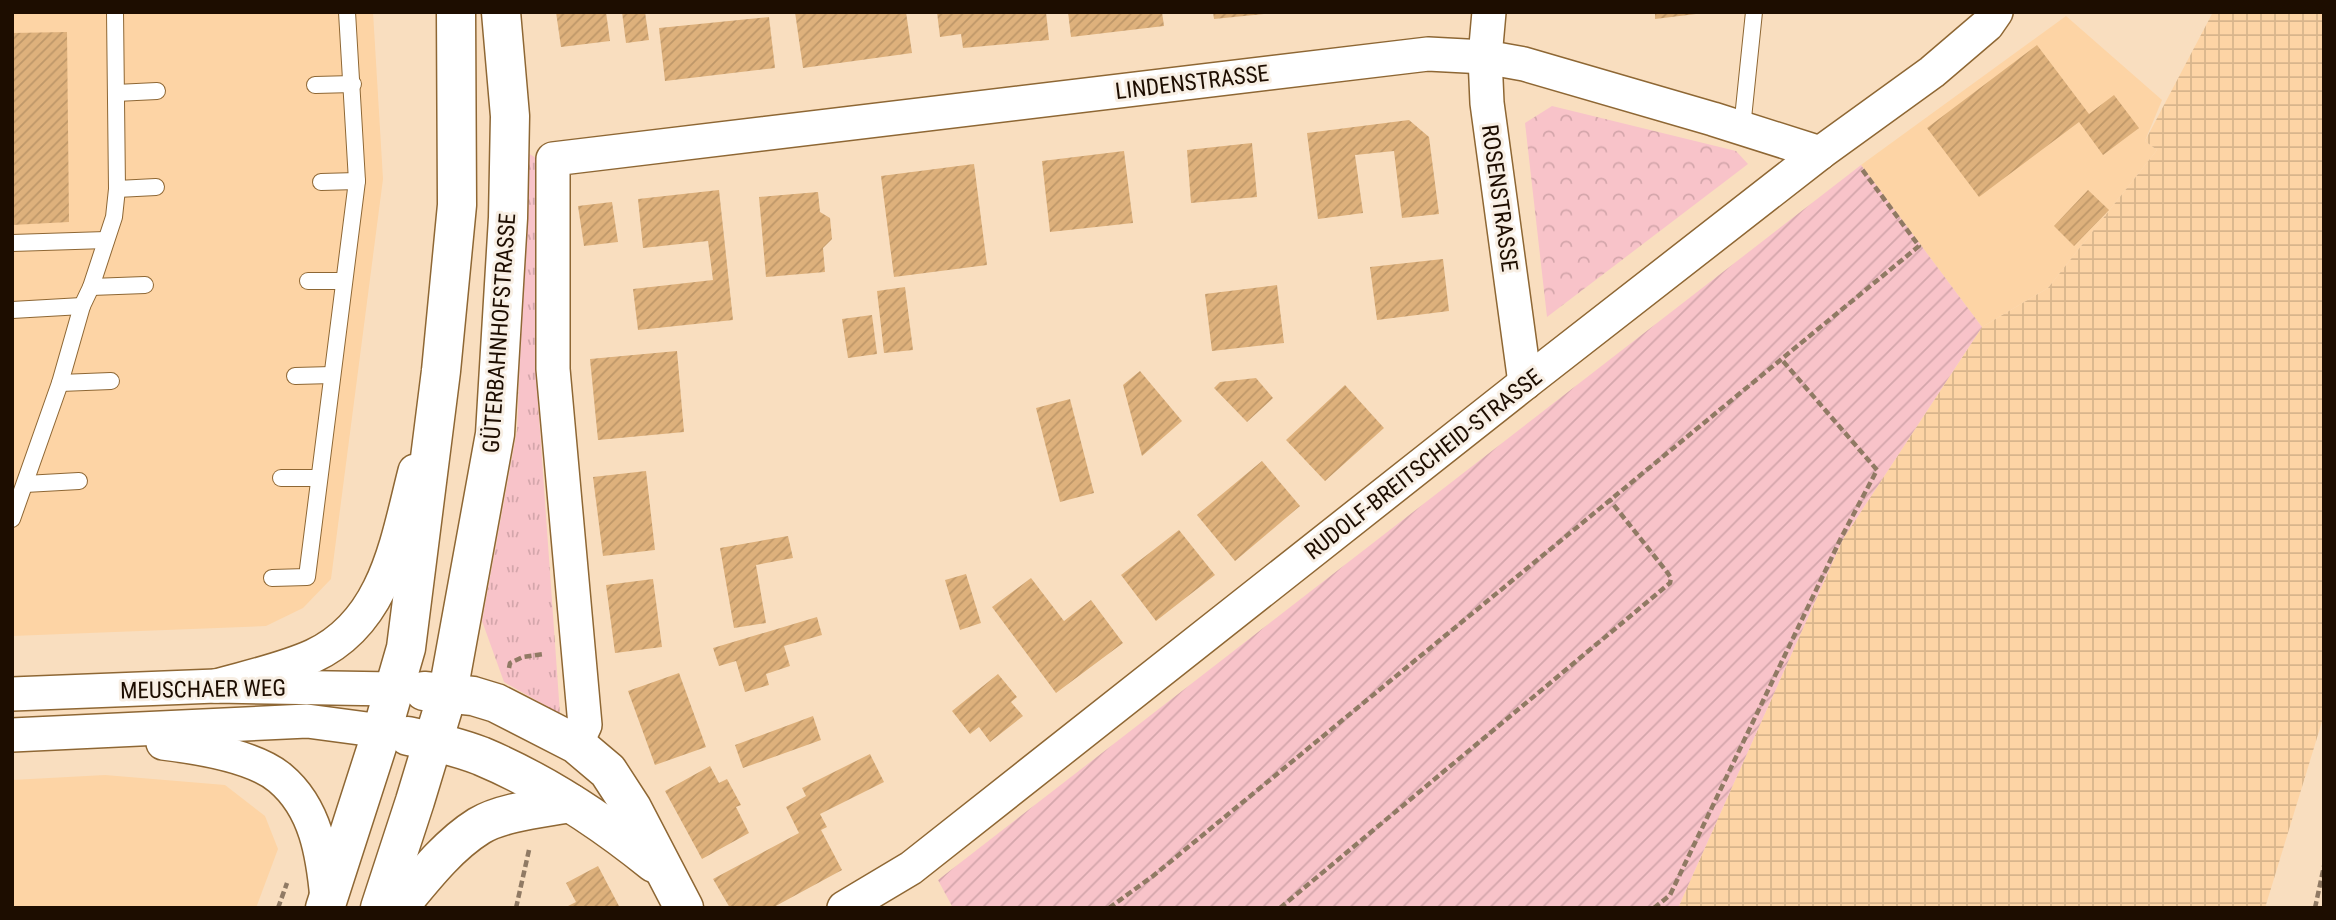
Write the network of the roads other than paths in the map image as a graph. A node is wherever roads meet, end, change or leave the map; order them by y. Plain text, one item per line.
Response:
1 (115, 12) edge
2 (347, 12) edge
3 (456, 12) edge
4 (501, 12) edge
5 (1489, 12) edge
6 (1754, 12) edge
7 (1996, 12) edge
8 (1485, 57) junction
9 (353, 84) junction
10 (315, 85) dead end
11 (157, 91) dead end
12 (116, 93) junction
13 (1742, 128) junction
14 (1830, 146) junction
15 (553, 159) joint
16 (357, 181) junction
17 (321, 182) dead end
18 (156, 187) dead end
19 (117, 189) junction
20 (106, 240) junction
21 (12, 243) edge
22 (308, 281) dead end
23 (344, 281) junction
24 (145, 285) dead end
25 (91, 287) junction
26 (82, 306) junction
27 (12, 310) edge
28 (441, 371) junction
29 (332, 375) junction
30 (295, 376) dead end
31 (111, 381) dead end
32 (60, 383) junction
33 (1525, 383) junction
34 (281, 478) dead end
35 (319, 478) junction
36 (79, 481) dead end
37 (24, 484) junction
38 (12, 519) edge
39 (272, 578) dead end
40 (216, 686) junction
41 (394, 689) junction
42 (448, 692) junction
43 (12, 694) edge
44 (382, 731) junction
45 (84, 732) junction
46 (12, 735) edge
47 (432, 741) junction
48 (576, 744) junction
49 (570, 803) junction
50 (663, 870) junction
51 (326, 905) edge
52 (380, 908) edge
53 (398, 908) edge
54 (684, 908) edge
55 (844, 908) edge

1 - 12 lane
2 - 9 lane
3 - 28 main road
4 - 42 main road, GÜTERBAHNHOFSTRASSE
5 - 8 street, ROSENSTRASSE
6 - 13 lane
7 - 14 street, RUDOLF-BREITSCHEID-STRASSE
8 - 13 street, LINDENSTRASSE
8 - 15 street, LINDENSTRASSE
8 - 33 street, ROSENSTRASSE
9 - 10 lane
9 - 16 lane
11 - 12 lane
12 - 19 lane
13 - 14 street, LINDENSTRASSE
14 - 33 street, RUDOLF-BREITSCHEID-STRASSE
15 - 48 street, GÜTERBAHNHOFSTRASSE
16 - 17 lane
16 - 23 lane
18 - 19 lane
19 - 20 lane
20 - 21 lane
20 - 25 lane
22 - 23 lane
23 - 29 lane
24 - 25 lane
25 - 26 lane
26 - 27 lane
26 - 32 lane
28 - 40 street
28 - 41 main road
29 - 30 lane
29 - 35 lane
31 - 32 lane
32 - 37 lane
33 - 55 street, RUDOLF-BREITSCHEID-STRASSE
34 - 35 lane
35 - 39 lane
36 - 37 lane
37 - 38 lane
40 - 41 street, MEUSCHAER WEG
40 - 43 street, MEUSCHAER WEG
41 - 42 main road
41 - 44 main road
42 - 47 main road, GÜTERBAHNHOFSTRASSE
42 - 48 main road
44 - 45 street, MEUSCHAER WEG
44 - 47 main road
44 - 51 main road
45 - 46 street, MEUSCHAER WEG
45 - 51 street
47 - 49 main road
47 - 52 main road, GÜTERBAHNHOFSTRASSE
48 - 50 main road
49 - 50 main road
49 - 53 main road
50 - 54 main road

